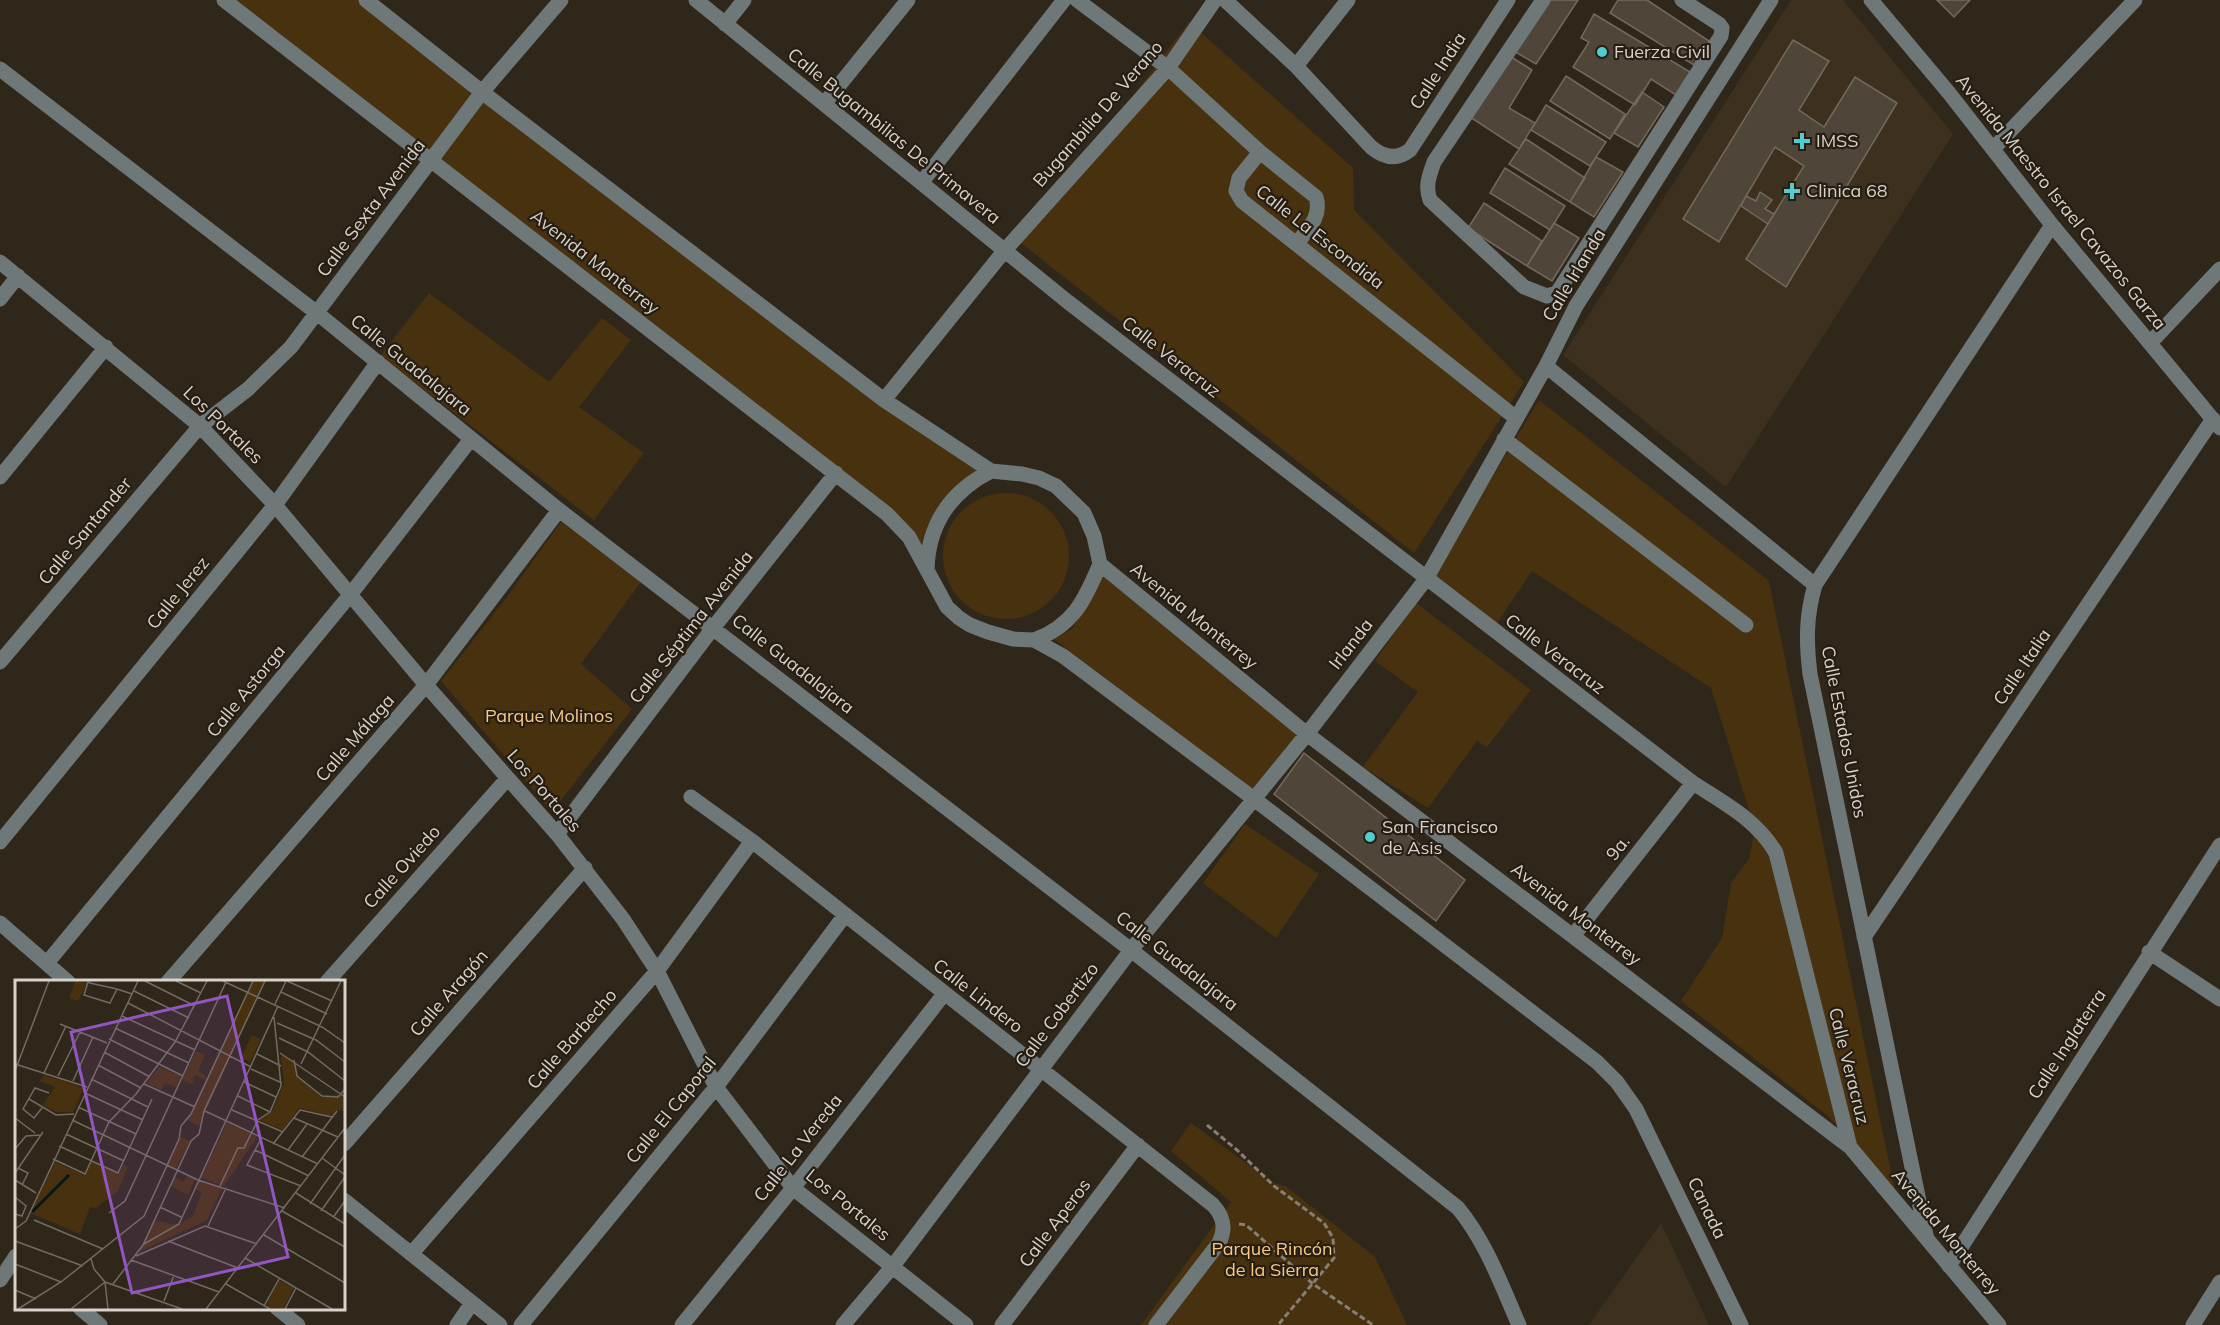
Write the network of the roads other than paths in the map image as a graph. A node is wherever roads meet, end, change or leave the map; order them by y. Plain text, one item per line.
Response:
1 (224, 0) edge
2 (366, 0) edge
3 (561, 0) edge
4 (696, 0) edge
5 (744, 0) edge
6 (908, 0) edge
7 (1064, 0) edge
8 (1077, 0) edge
9 (1215, 0) edge
10 (1225, 0) edge
11 (1348, 0) edge
12 (1508, 0) edge
13 (1543, 0) edge
14 (1682, 0) edge
15 (1771, 0) edge
16 (1871, 0) edge
17 (2135, 0) edge
18 (725, 24) junction
19 (1296, 66) junction
20 (1168, 68) junction
21 (0, 69) edge
22 (482, 92) junction
23 (824, 104) junction
24 (1993, 149) junction
25 (1260, 152) junction
26 (431, 160) junction
27 (922, 182) junction
28 (2052, 225) junction
29 (1297, 243) junction
30 (1005, 250) junction
31 (0, 262) edge
32 (2220, 268) edge
33 (18, 276) junction
34 (0, 299) edge
35 (1068, 302) joint
36 (317, 313) junction
37 (2150, 344) junction
38 (106, 347) junction
39 (378, 362) junction
40 (1546, 366) junction
41 (884, 400) junction
42 (1516, 418) junction
43 (2216, 423) edge
44 (200, 426) junction
45 (1504, 439) junction
46 (471, 440) junction
47 (991, 471) junction
48 (836, 473) junction
49 (0, 477) edge
50 (275, 505) junction
51 (559, 510) junction
52 (1100, 564) junction
53 (927, 570) junction
54 (1426, 579) junction
55 (1815, 585) junction
56 (350, 595) junction
57 (1746, 625) dead end
58 (714, 628) junction
59 (1034, 640) junction
60 (0, 662) edge
61 (426, 685) junction
62 (1307, 734) junction
63 (507, 779) junction
64 (1693, 783) junction
65 (691, 797) dead end
66 (1254, 799) junction
67 (557, 834) junction
68 (752, 841) junction
69 (0, 842) edge
70 (2220, 845) edge
71 (585, 868) junction
72 (845, 915) junction
73 (0, 923) edge
74 (1573, 936) junction
75 (1864, 937) junction
76 (1131, 950) junction
77 (2149, 952) junction
78 (47, 963) junction
79 (657, 971) junction
80 (67, 980) edge
81 (169, 980) edge
82 (328, 980) edge
83 (944, 994) junction
84 (2220, 999) edge
85 (1040, 1069) junction
86 (716, 1087) junction
87 (1636, 1109) joint
88 (345, 1143) edge
89 (1138, 1144) junction
90 (1850, 1147) junction
91 (793, 1188) junction
92 (345, 1201) edge
93 (1926, 1238) junction
94 (412, 1253) junction
95 (15, 1258) edge
96 (893, 1266) junction
97 (1949, 1266) junction
98 (0, 1280) edge
99 (2220, 1282) edge
100 (472, 1304) junction
101 (82, 1310) edge
102 (279, 1310) edge
103 (100, 1325) edge
104 (298, 1325) edge
105 (457, 1325) edge
106 (500, 1325) edge
107 (521, 1325) edge
108 (682, 1325) edge
109 (843, 1325) edge
110 (966, 1325) edge
111 (1002, 1325) edge
112 (1156, 1325) edge
113 (1519, 1325) edge
114 (1741, 1325) edge
115 (1999, 1325) edge
116 (2193, 1325) edge

1 - 26 street, Avenida Monterrey
2 - 22 street
3 - 22 street, Calle Sexta Avenida
4 - 18 street, Calle Bugambilias De Primavera
5 - 18 street
6 - 23 street
7 - 27 street
8 - 20 street
9 - 20 street, Bugambilia De Verano
10 - 19 street
11 - 19 street
12 - 19 street, Calle India
13 - 14 street
15 - 40 street, Calle Irlanda
16 - 24 street, Avenida Maestro Israel Cavazos Garza
17 - 24 street
18 - 23 street, Calle Bugambilias De Primavera
20 - 25 street
20 - 30 street, Bugambilia De Verano
21 - 36 street, Calle Guadalajara
22 - 26 street, Calle Sexta Avenida
22 - 41 street
23 - 27 street, Calle Bugambilias De Primavera
24 - 28 street, Avenida Maestro Israel Cavazos Garza
25 - 29 street
25 - 29 street, Calle La Escondida
26 - 36 street, Calle Sexta Avenida
26 - 48 street, Avenida Monterrey
27 - 30 street, Calle Bugambilias De Primavera
28 - 37 street, Avenida Maestro Israel Cavazos Garza
28 - 55 street, Calle Estados Unidos
29 - 42 street, Calle La Escondida
30 - 35 street, Calle Bugambilias De Primavera
30 - 41 street
31 - 33 street, Los Portales
32 - 37 street
33 - 34 street
33 - 38 street, Los Portales
35 - 54 street, Calle Veracruz
36 - 39 street, Calle Guadalajara
36 - 44 street, Calle Sexta Avenida
37 - 43 street, Avenida Maestro Israel Cavazos Garza
38 - 44 street, Los Portales
38 - 49 street
39 - 46 street, Calle Guadalajara
39 - 50 street, Calle Jerez
40 - 42 street, Calle Irlanda
40 - 55 street
41 - 47 street
42 - 45 street, Calle Irlanda
43 - 75 street, Calle Italia
44 - 50 street, Los Portales
44 - 60 street, Calle Santander
45 - 54 street, Calle Irlanda
45 - 57 street
46 - 51 street, Calle Guadalajara
46 - 56 street, Calle Astorga
47 - 52 street
47 - 53 street
48 - 53 street, Avenida Monterrey
48 - 58 street, Calle Séptima Avenida
50 - 56 street, Los Portales
50 - 69 street, Calle Jerez
51 - 58 street, Calle Guadalajara
51 - 61 street, Calle Málaga
52 - 59 street
52 - 62 street, Avenida Monterrey
53 - 59 street, Avenida Monterrey
54 - 62 street, Irlanda
54 - 64 street, Calle Veracruz
55 - 75 street, Calle Estados Unidos
56 - 61 street, Los Portales
56 - 78 street, Calle Astorga
58 - 67 street, Calle Séptima Avenida
58 - 76 street, Calle Guadalajara
59 - 66 street, Avenida Monterrey
61 - 63 street, Los Portales
61 - 81 street, Calle Málaga
62 - 66 street, Calle Cobertizo
62 - 74 street, Avenida Monterrey
63 - 67 street, Los Portales
63 - 82 street, Calle Oviedo
64 - 74 street, 9a.
64 - 90 street, Calle Veracruz
65 - 68 street, Calle Lindero
66 - 76 street, Calle Cobertizo
66 - 87 street, Avenida Monterrey
67 - 71 street, Los Portales
68 - 72 street, Calle Lindero
68 - 79 street, Calle Barbecho
70 - 77 street, Calle Inglaterra
71 - 79 street, Los Portales
71 - 88 street, Calle Aragón
72 - 83 street, Calle Lindero
72 - 86 street, Calle El Caporal
73 - 78 street
74 - 90 street, Avenida Monterrey
75 - 93 street, Calle Estados Unidos
76 - 85 street, Calle Cobertizo
76 - 113 street, Calle Guadalajara
77 - 84 street
77 - 97 street, Calle Inglaterra
78 - 80 street
79 - 86 street, Los Portales
79 - 94 street, Calle Barbecho
83 - 85 street, Calle Lindero
83 - 91 street, Calle La Vereda
85 - 89 street, Calle Lindero
85 - 96 street, Calle Cobertizo
86 - 91 street, Los Portales
86 - 107 street, Calle El Caporal
87 - 114 street, Canada
89 - 111 street, Calle Aperos
89 - 112 street, Calle Lindero
90 - 93 street, Avenida Monterrey
91 - 96 street, Los Portales
91 - 108 street, Calle La Vereda
92 - 94 street
93 - 97 street, Avenida Monterrey
94 - 100 street
95 - 98 street
96 - 109 street, Calle Cobertizo
96 - 110 street, Los Portales
97 - 115 street, Avenida Monterrey
99 - 116 street
100 - 105 street
100 - 106 street
101 - 103 street
102 - 104 street

